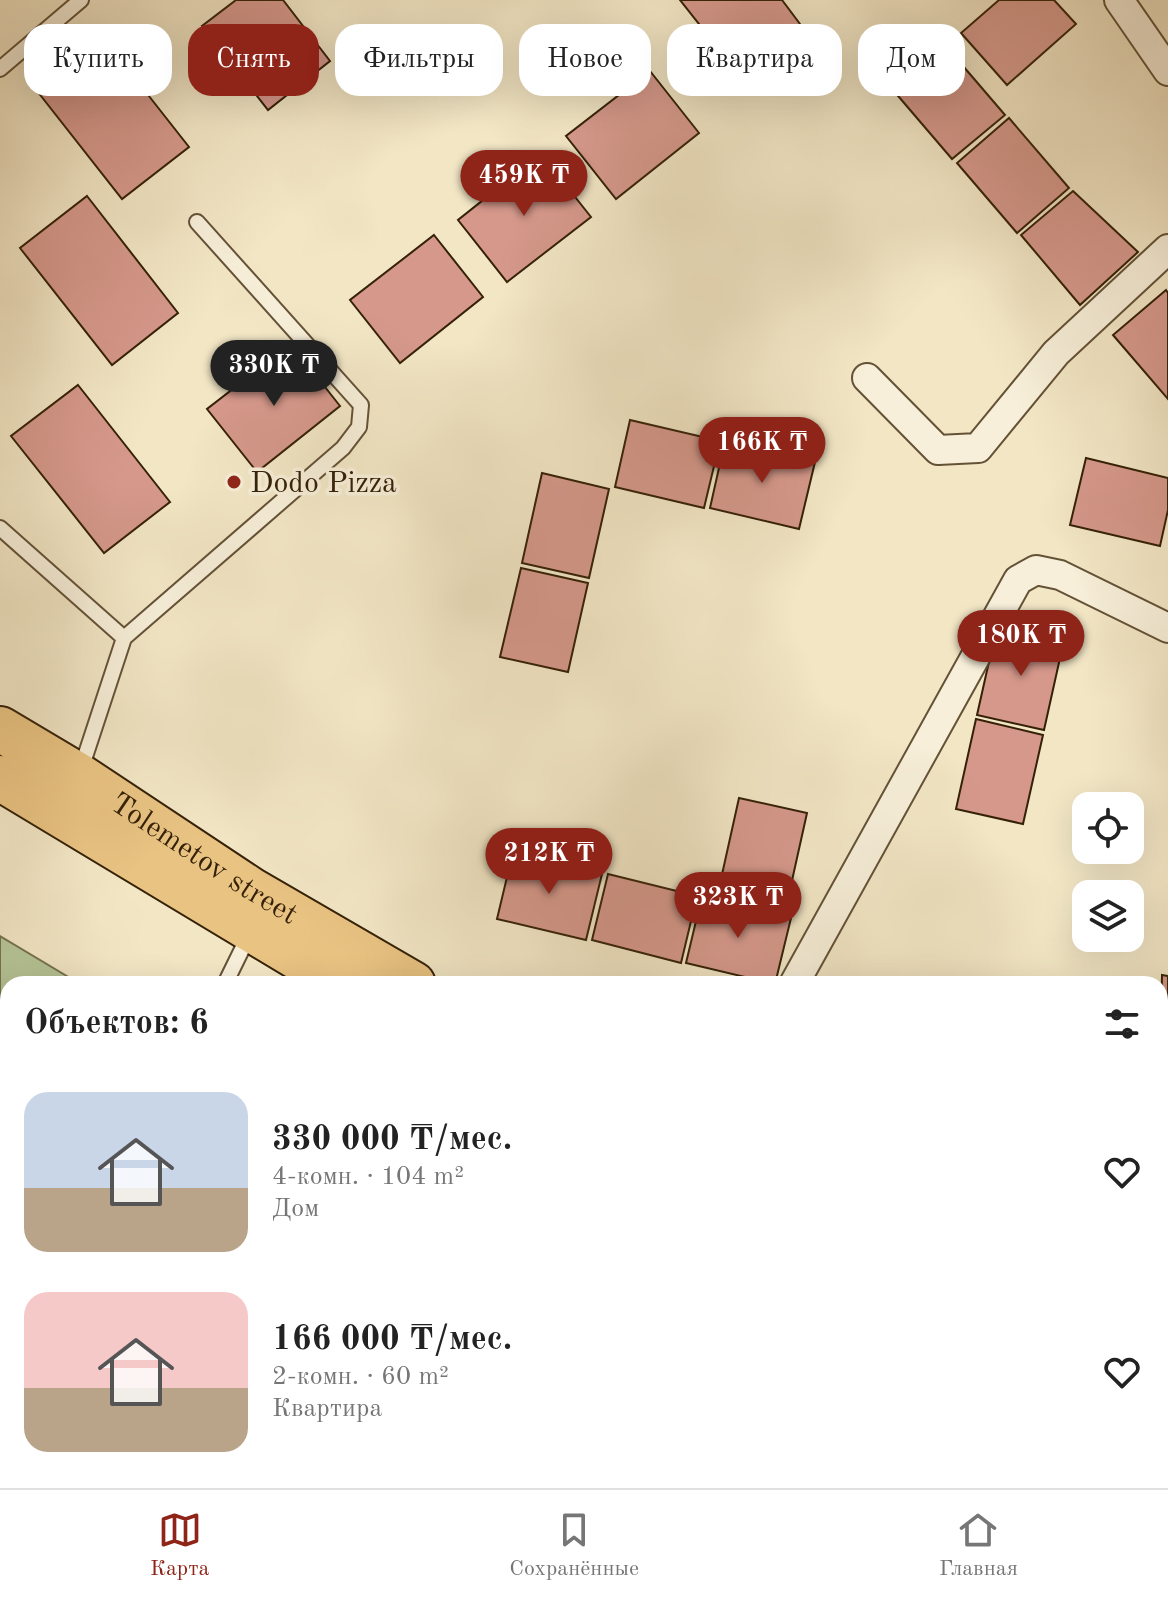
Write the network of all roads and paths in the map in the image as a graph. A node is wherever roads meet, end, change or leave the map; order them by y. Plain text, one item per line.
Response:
1 (81, 0) edge
2 (1119, 0) edge
3 (0, 69) edge
4 (1168, 71) edge
5 (197, 222) dead end
6 (1168, 249) edge
7 (867, 378) dead end
8 (0, 528) edge
9 (1168, 628) edge
10 (124, 638) junction
11 (0, 729) edge
12 (79, 776) junction
13 (0, 778) edge
14 (260, 915) junction
15 (229, 976) edge
16 (332, 976) edge
17 (395, 976) edge
18 (798, 976) edge

1 - 3 lane
2 - 4 street
5 - 10 lane
6 - 7 street
8 - 10 lane
9 - 18 street
10 - 12 lane
11 - 12 main road, Tolemetov street
12 - 14 main road, Tolemetov street
13 - 14 main road, Tolemetov street
14 - 15 lane
14 - 16 main road, Tolemetov street
14 - 17 main road, Tolemetov street

